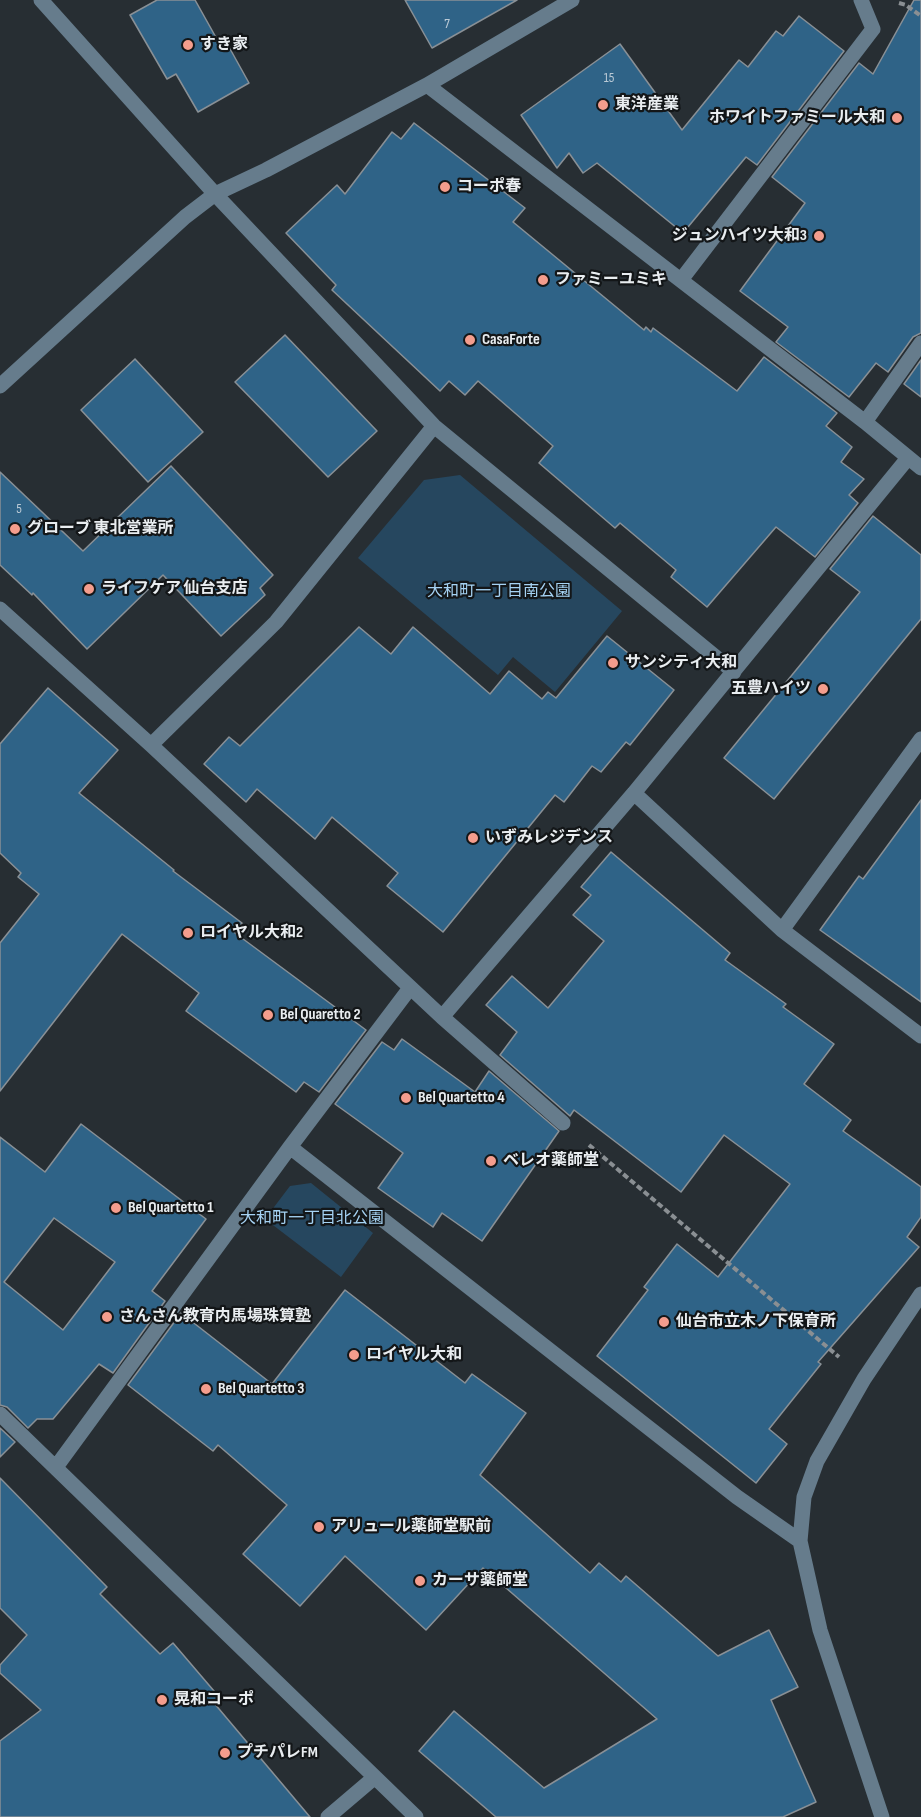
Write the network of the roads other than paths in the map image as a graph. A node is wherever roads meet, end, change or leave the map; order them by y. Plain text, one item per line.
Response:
1 (41, 0) edge
2 (572, 0) edge
3 (861, 0) edge
4 (427, 85) junction
5 (215, 194) junction
6 (681, 280) junction
7 (921, 343) edge
8 (0, 386) edge
9 (865, 422) junction
10 (434, 426) junction
11 (908, 458) junction
12 (921, 468) edge
13 (0, 609) edge
14 (734, 672) junction
15 (921, 739) edge
16 (151, 745) junction
17 (634, 793) junction
18 (782, 930) junction
19 (410, 988) junction
20 (442, 1017) junction
21 (921, 1036) edge
22 (563, 1123) road end
23 (290, 1147) junction
24 (921, 1293) edge
25 (0, 1414) edge
26 (56, 1467) junction
27 (800, 1541) junction
28 (375, 1777) junction
29 (328, 1817) edge
30 (416, 1817) edge
31 (882, 1817) edge

1 - 5 street
2 - 4 street
3 - 6 street
4 - 5 street
4 - 6 street
5 - 8 street
5 - 10 street
6 - 9 street
7 - 9 street
9 - 11 street
10 - 14 street
10 - 16 street
11 - 12 street
11 - 14 street
13 - 16 street
14 - 17 street
15 - 18 street
16 - 19 street
17 - 18 street
17 - 20 street
18 - 21 street
19 - 20 street
19 - 23 street
20 - 22 street
23 - 26 street
23 - 27 street
24 - 27 street
25 - 26 street
26 - 28 street
27 - 31 street
28 - 29 street
28 - 30 street

